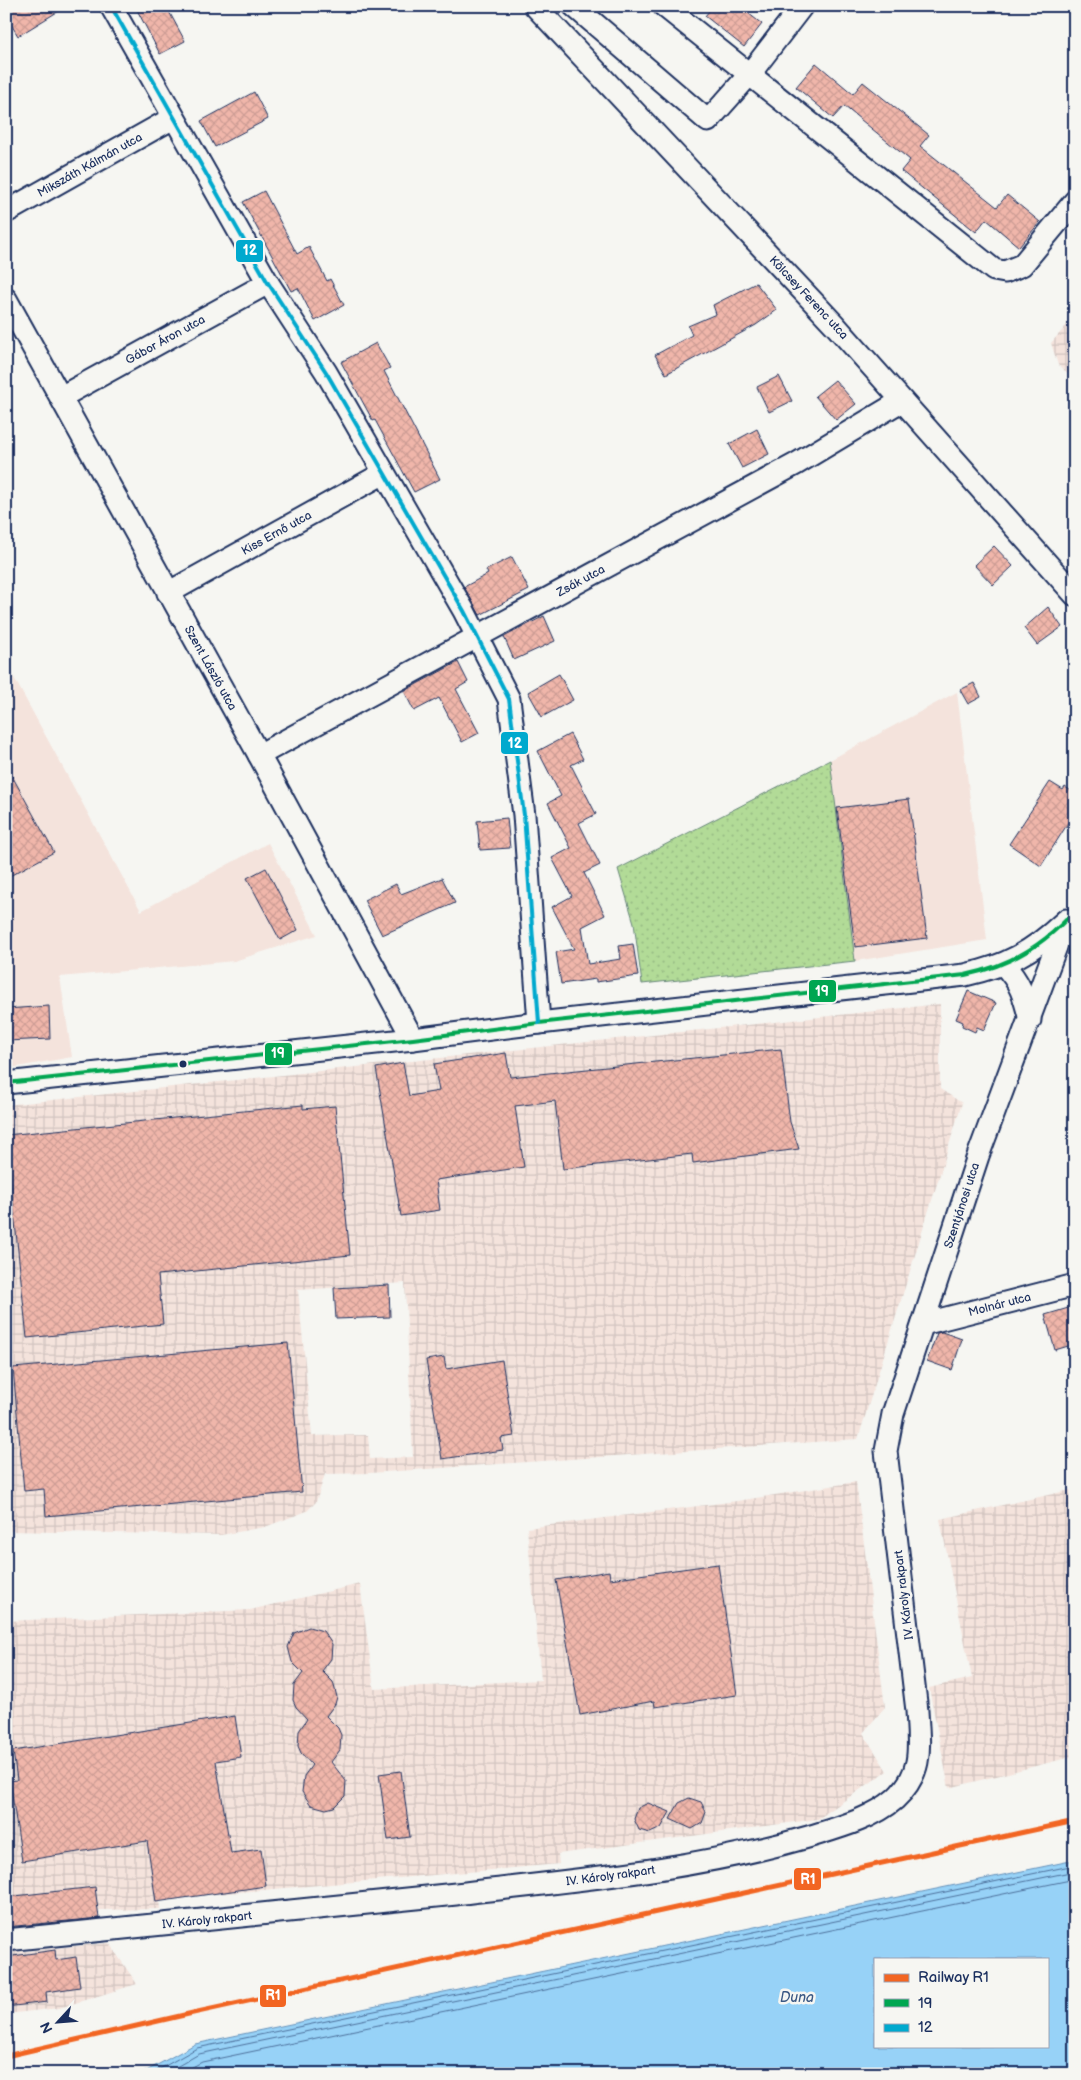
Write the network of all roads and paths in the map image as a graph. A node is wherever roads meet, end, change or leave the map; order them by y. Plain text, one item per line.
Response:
1 (110, 6) edge
2 (535, 6) edge
3 (574, 6) edge
4 (664, 6) edge
5 (802, 6) edge
6 (749, 76) junction
7 (173, 118) junction
8 (1075, 201) edge
9 (6, 212) edge
10 (268, 283) junction
11 (6, 299) edge
12 (61, 397) junction
13 (901, 401) junction
14 (384, 473) junction
15 (168, 593) junction
16 (1075, 595) edge
17 (478, 636) junction
18 (259, 755) junction
19 (1070, 915) edge
20 (1004, 964) junction
21 (1030, 1020) junction
22 (539, 1023) junction
23 (413, 1039) junction
24 (6, 1083) edge
25 (1075, 1285) edge
26 (923, 1324) junction
27 (893, 1498) joint
28 (6, 1940) edge

1 - 7 street
2 - 13 street, Kölcsey Ferenc utca
3 - 6 street
4 - 6 street
5 - 6 street
6 - 8 street
7 - 9 street, Mikszáth Kálmán utca
7 - 10 street
10 - 12 street, Gábor Áron utca
10 - 14 street
11 - 12 street, Szent László utca
12 - 15 street, Szent László utca
13 - 16 street, Kölcsey Ferenc utca
13 - 17 street, Zsák utca
14 - 15 street, Kiss Ernő utca
14 - 17 street
15 - 18 street, Szent László utca
17 - 18 street, Zsák utca
17 - 22 street
18 - 23 street, Szent László utca
19 - 20 street
19 - 21 street, Szentjánosi utca
20 - 21 street
20 - 22 street
21 - 26 street, Szentjánosi utca
22 - 23 street
23 - 24 street
25 - 26 street, Molnár utca
26 - 27 street, Szentjánosi utca
27 - 28 street, IV. Károly rakpart

